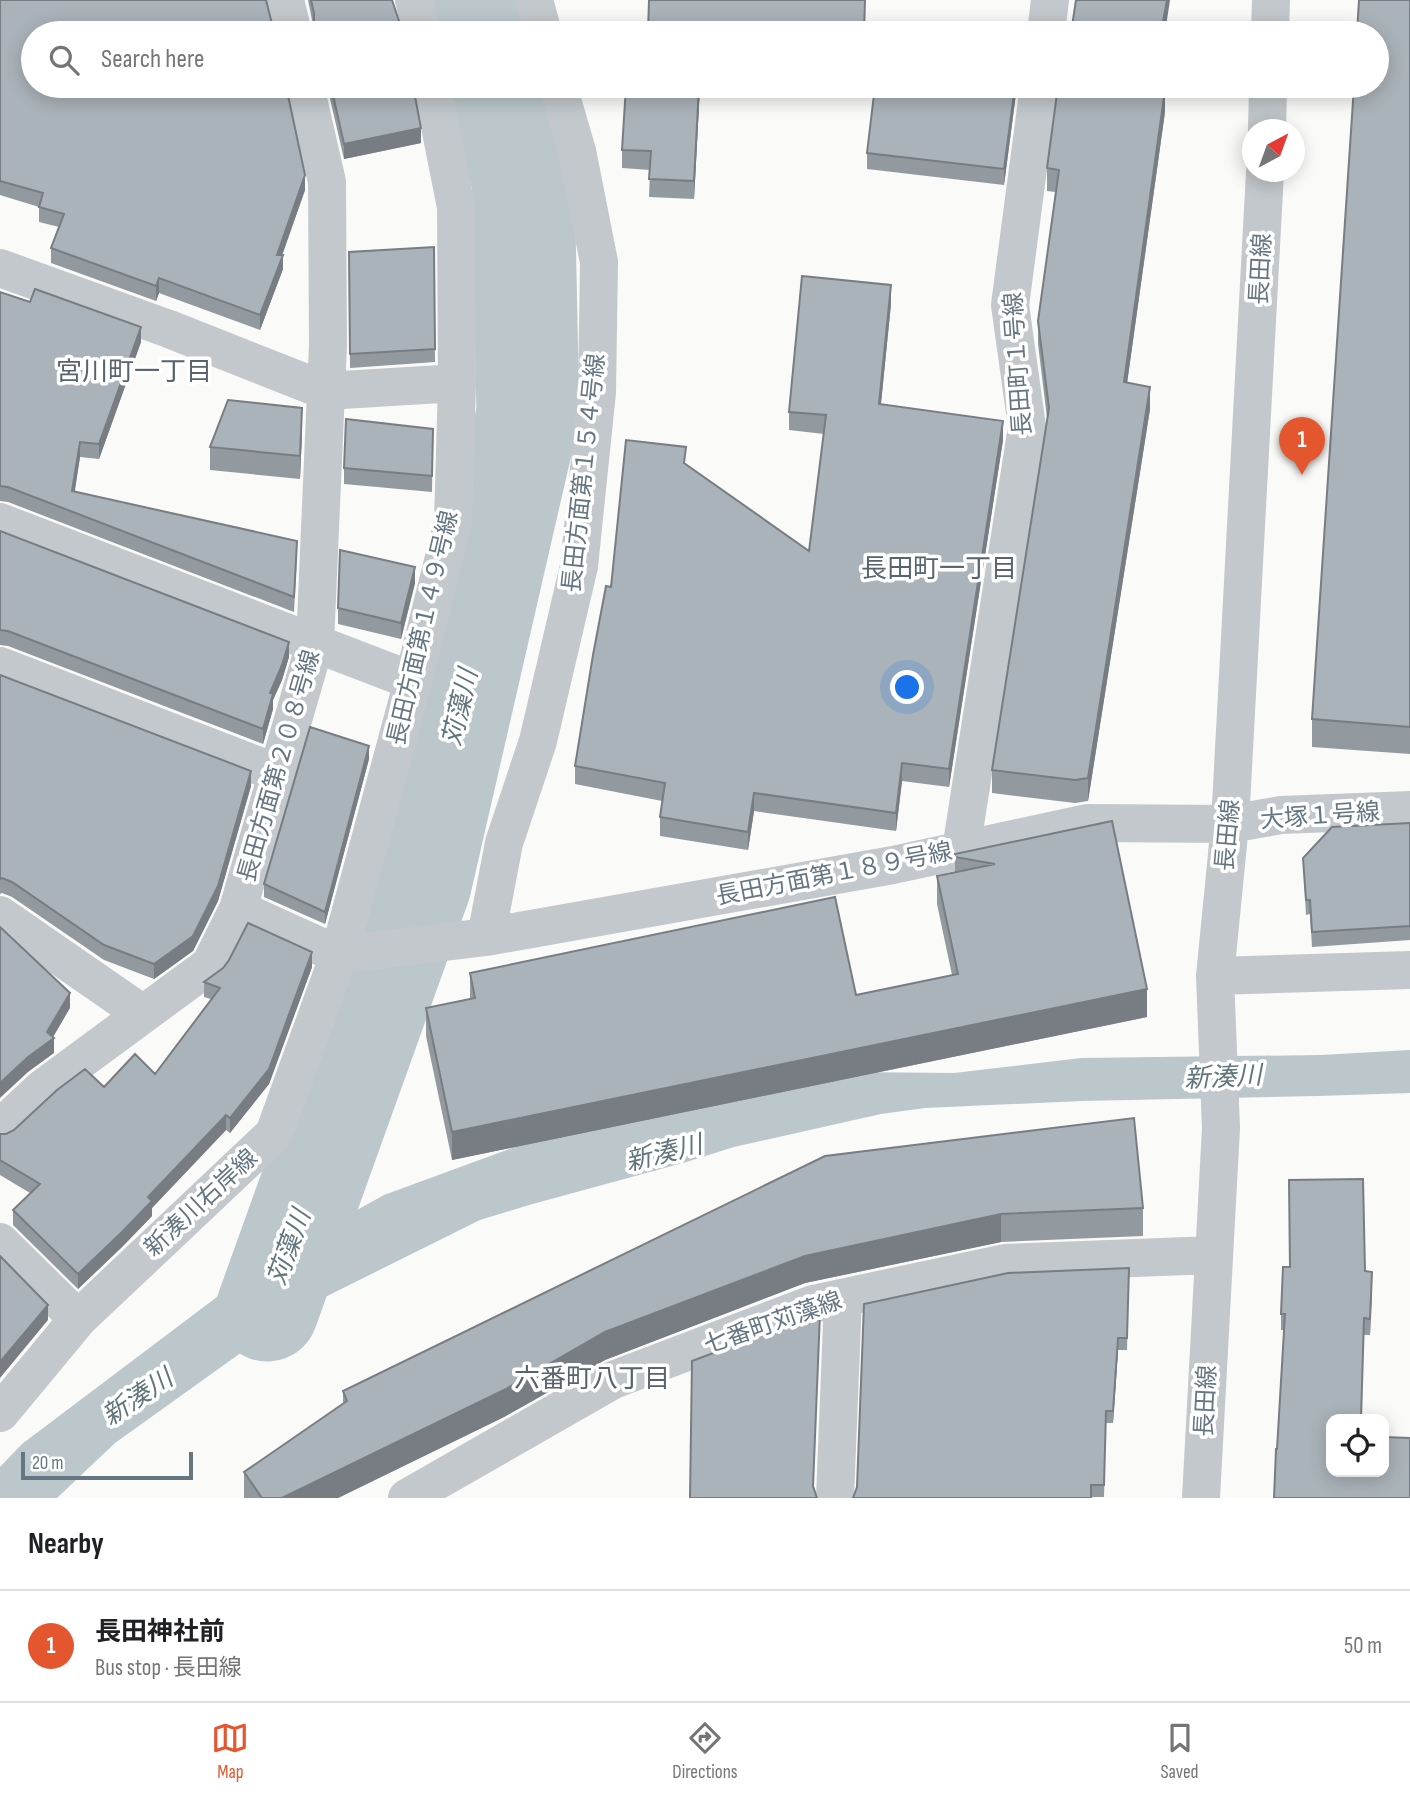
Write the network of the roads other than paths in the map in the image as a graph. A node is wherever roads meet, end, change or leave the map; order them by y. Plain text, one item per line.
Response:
1 (285, 0) edge
2 (414, 0) edge
3 (534, 0) edge
4 (1050, 0) edge
5 (1271, 0) edge
6 (290, 21) edge
7 (419, 21) edge
8 (540, 21) edge
9 (1047, 21) edge
10 (1270, 21) edge
11 (308, 98) edge
12 (434, 98) edge
13 (562, 98) edge
14 (1037, 98) edge
15 (1268, 98) edge
16 (1267, 119) edge
17 (1265, 182) edge
18 (0, 268) edge
19 (457, 383) junction
20 (326, 391) junction
21 (0, 522) edge
22 (315, 644) junction
23 (0, 666) edge
24 (414, 681) junction
25 (277, 773) junction
26 (1410, 810) edge
27 (1230, 824) junction
28 (961, 850) junction
29 (238, 909) junction
30 (0, 915) edge
31 (486, 937) junction
32 (339, 955) junction
33 (1410, 970) edge
34 (1215, 976) junction
35 (144, 1014) junction
36 (0, 1128) edge
37 (0, 1242) edge
38 (1214, 1255) junction
39 (843, 1298) junction
40 (78, 1319) junction
41 (0, 1413) edge
42 (407, 1498) edge
43 (835, 1498) edge
44 (1201, 1498) edge

1 - 6 street
2 - 7 street
3 - 8 street
4 - 9 street
5 - 10 street
11 - 20 street, 長田方面第２０８号線
12 - 19 street, 長田方面第１４９号線
13 - 31 street, 長田方面第１５４号線
14 - 28 street, 長田町１号線
15 - 16 street
17 - 27 street, 長田線
18 - 20 street
19 - 20 street
19 - 24 street, 長田方面第１４９号線
20 - 22 street, 長田方面第２０８号線
21 - 22 street
22 - 24 street
22 - 25 street, 長田方面第２０８号線
23 - 25 street
24 - 32 street, 長田方面第１４９号線
25 - 29 street, 長田方面第２０８号線
26 - 27 street, 大塚１号線
27 - 28 street, 長田方面第１８９号線
27 - 34 street, 長田線
28 - 31 street, 長田方面第１８９号線
29 - 32 street
29 - 35 street, 長田方面第２０８号線
30 - 35 street
31 - 32 street, 長田方面第１８９号線
32 - 40 street, 新湊川右岸線
33 - 34 street
34 - 38 street, 長田線
35 - 36 street, 長田方面第２０８号線
37 - 40 street
38 - 39 street, 七番町苅藻線
38 - 44 street, 長田線
39 - 42 street, 七番町苅藻線
39 - 43 street
40 - 41 street, 新湊川右岸線

